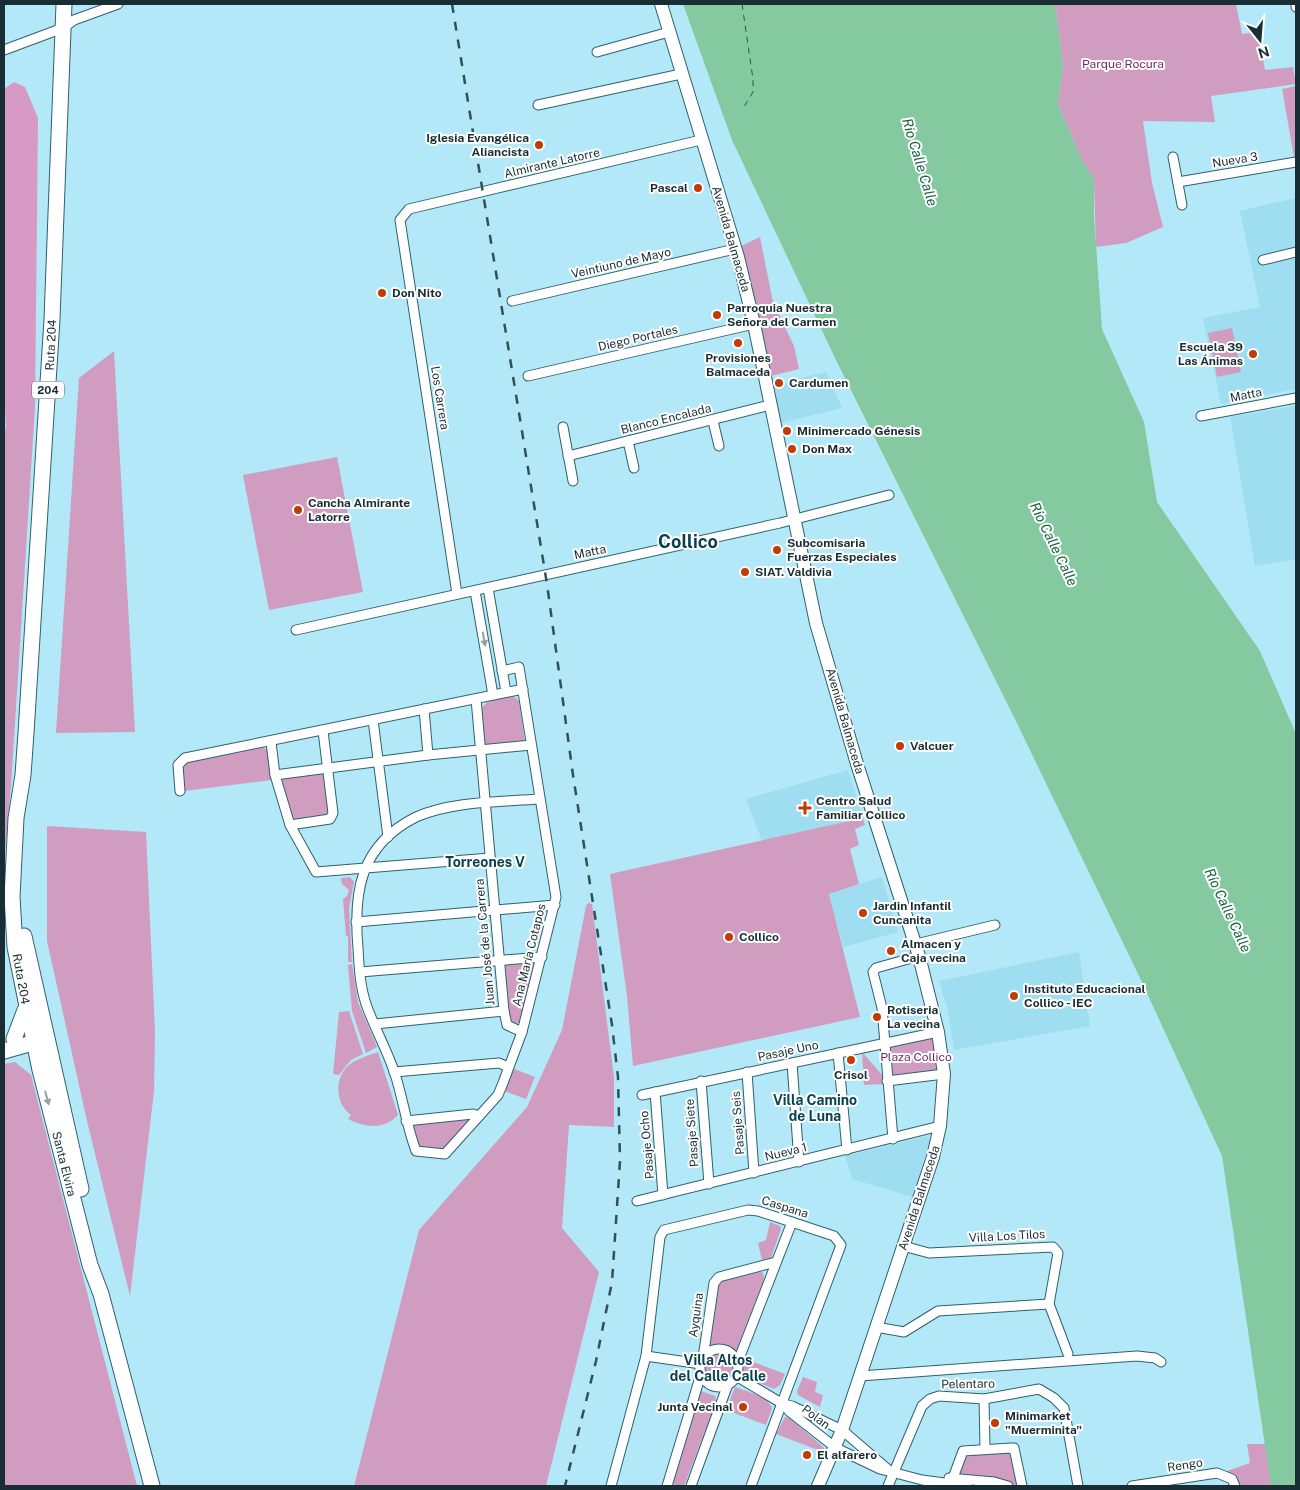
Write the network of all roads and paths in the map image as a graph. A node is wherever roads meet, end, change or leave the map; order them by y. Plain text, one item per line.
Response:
1 (64, 4) edge
2 (118, 4) edge
3 (661, 4) edge
4 (63, 28) junction
5 (669, 32) junction
6 (4, 50) edge
7 (597, 52) dead end
8 (681, 74) junction
9 (538, 105) dead end
10 (701, 140) junction
11 (1173, 157) dead end
12 (1296, 162) edge
13 (1178, 182) junction
14 (1182, 205) dead end
15 (409, 209) joint
16 (735, 249) junction
17 (1296, 252) edge
18 (1264, 260) dead end
19 (512, 301) dead end
20 (754, 324) junction
21 (528, 376) dead end
22 (1296, 398) edge
23 (770, 405) junction
24 (1201, 416) dead end
25 (713, 421) junction
26 (562, 427) dead end
27 (628, 441) junction
28 (719, 446) dead end
29 (568, 456) junction
30 (634, 468) dead end
31 (573, 481) dead end
32 (889, 495) dead end
33 (794, 519) junction
34 (488, 588) junction
35 (475, 590) junction
36 (457, 594) junction
37 (296, 630) dead end
38 (502, 671) junction
39 (523, 688) junction
40 (506, 692) junction
41 (493, 695) junction
42 (476, 699) junction
43 (424, 709) junction
44 (373, 720) junction
45 (323, 731) junction
46 (272, 742) junction
47 (531, 745) junction
48 (480, 751) junction
49 (428, 755) junction
50 (378, 761) junction
51 (328, 768) junction
52 (23, 775) junction
53 (275, 775) junction
54 (180, 791) dead end
55 (539, 799) junction
56 (485, 804) junction
57 (290, 825) junction
58 (388, 837) junction
59 (490, 858) junction
60 (363, 870) junction
61 (555, 905) junction
62 (496, 910) junction
63 (356, 922) junction
64 (995, 925) dead end
65 (917, 950) junction
66 (542, 957) junction
67 (500, 960) junction
68 (360, 972) junction
69 (26, 1006) junction
70 (504, 1011) junction
71 (374, 1024) junction
72 (522, 1032) junction
73 (938, 1032) junction
74 (39, 1037) junction
75 (9, 1040) edge
76 (885, 1043) junction
77 (4, 1051) edge
78 (838, 1053) junction
79 (792, 1063) junction
80 (508, 1067) junction
81 (40, 1070) junction
82 (394, 1072) junction
83 (747, 1072) junction
84 (944, 1074) junction
85 (701, 1081) junction
86 (888, 1081) junction
87 (655, 1092) junction
88 (642, 1095) dead end
89 (479, 1116) junction
90 (406, 1121) junction
91 (940, 1126) junction
92 (893, 1139) junction
93 (847, 1150) junction
94 (799, 1162) junction
95 (754, 1173) junction
96 (709, 1184) junction
97 (663, 1195) junction
98 (637, 1201) dead end
99 (792, 1222) junction
100 (903, 1246) junction
101 (776, 1262) junction
102 (101, 1294) junction
103 (1049, 1304) junction
104 (876, 1327) junction
105 (1068, 1354) dead end
106 (646, 1356) junction
107 (702, 1361) junction
108 (1161, 1362) dead end
109 (737, 1364) junction
110 (701, 1374) junction
111 (736, 1376) junction
112 (860, 1376) junction
113 (728, 1384) junction
114 (984, 1399) junction
115 (783, 1404) junction
116 (842, 1430) junction
117 (836, 1448) junction
118 (985, 1449) junction
119 (892, 1473) junction
120 (951, 1483) edge
121 (152, 1486) edge
122 (611, 1486) edge
123 (667, 1486) edge
124 (691, 1486) edge
125 (751, 1486) edge
126 (818, 1486) edge
127 (888, 1486) edge
128 (967, 1486) edge
129 (1008, 1486) edge
130 (1022, 1486) edge
131 (1078, 1486) edge
132 (1132, 1486) edge
133 (1235, 1486) edge

1 - 4 main road, Ruta 204 / 204
2 - 4 street
3 - 5 main road, Avenida Balmaceda
4 - 6 street
4 - 52 main road, Ruta 204 / 204
5 - 7 street
5 - 8 main road, Avenida Balmaceda
8 - 9 street
8 - 10 main road, Avenida Balmaceda
10 - 15 street, Almirante Latorre
10 - 16 main road, Avenida Balmaceda
11 - 13 street
12 - 13 street, Nueva 3
13 - 14 street
15 - 36 street, Los Carrera
16 - 19 street, Veintiuno de Mayo
16 - 20 main road, Avenida Balmaceda
17 - 18 street
20 - 21 street, Diego Portales
20 - 23 main road, Avenida Balmaceda
22 - 24 street, Matta
23 - 25 street, Blanco Encalada
23 - 33 main road, Avenida Balmaceda
25 - 27 street, Blanco Encalada
25 - 28 street
26 - 29 street
27 - 29 street, Blanco Encalada
27 - 30 street
29 - 31 street
32 - 33 street, Matta
33 - 34 street, Matta
33 - 65 main road, Avenida Balmaceda
34 - 35 street, Matta
34 - 38 street
35 - 36 street, Matta
35 -> 41 street
36 - 37 street, Matta
38 - 39 street, Ana María Cotapos
38 - 40 street
39 - 40 street
39 - 47 street, Ana María Cotapos
40 - 41 street
41 - 42 street
42 - 43 street
42 - 48 street, Juan José de la Carrera
43 - 44 street
43 - 49 street
44 - 45 street
44 - 50 street
45 - 46 street
45 - 51 street
46 - 53 street
46 - 54 street
47 - 48 street
47 - 55 street, Ana María Cotapos
48 - 49 street
48 - 56 street, Juan José de la Carrera
49 - 50 street
50 - 51 street
50 - 58 street
51 - 53 street
51 - 57 street
52 - 69 main road, Ruta 204 / 204
52 - 74 main road, Ruta 204 / 204
53 - 57 street
55 - 56 street
55 - 61 street, Ana María Cotapos
56 - 58 street
56 - 59 street, Juan José de la Carrera
57 - 60 street
58 - 60 street
59 - 60 street
59 - 62 street, Juan José de la Carrera
60 - 63 street
61 - 62 street
61 - 66 street, Ana María Cotapos
62 - 63 street
62 - 67 street, Juan José de la Carrera
63 - 68 street
64 - 65 street
65 - 73 main road, Avenida Balmaceda
65 - 76 street
66 - 67 street
66 - 72 street, Ana María Cotapos
67 - 68 street
67 - 70 street, Juan José de la Carrera
68 - 71 street
69 - 74 main road, Ruta 204 / 204
69 - 75 main road
70 - 71 street
70 - 72 street, Juan José de la Carrera
71 - 82 street
72 - 80 street, Ana María Cotapos
73 - 76 street, Pasaje Uno
73 - 84 main road, Avenida Balmaceda
74 - 75 main road
74 - 77 main road
74 - 81 main road, Santa Elvira
74 - 102 main road, Santa Elvira
76 - 78 street, Pasaje Uno
76 - 86 street
77 - 81 main road
78 - 79 street, Pasaje Uno
78 - 93 street
79 - 83 street, Pasaje Uno
79 - 94 street
80 - 82 street
80 - 89 street, Ana María Cotapos
81 -> 102 main road, Santa Elvira
82 - 90 street
83 - 85 street, Pasaje Uno
83 - 95 street, Pasaje Seis
84 - 86 street
84 - 91 main road, Avenida Balmaceda
85 - 87 street, Pasaje Uno
85 - 96 street, Pasaje Siete
86 - 92 street
87 - 88 street, Pasaje Uno
87 - 97 street, Pasaje Ocho
89 - 90 street
89 - 90 street, Ana María Cotapos
91 - 92 street, Nueva 1
91 - 100 main road, Avenida Balmaceda
92 - 93 street, Nueva 1
93 - 94 street, Nueva 1
94 - 95 street, Nueva 1
95 - 96 street, Nueva 1
96 - 97 street, Nueva 1
97 - 98 street, Nueva 1
99 - 101 street
99 - 106 street, Caspana
99 - 115 street, Caspana
100 - 103 street, Villa Los Tilos
100 - 104 main road, Avenida Balmaceda
101 - 107 street, Ayquina
101 - 109 street
102 - 121 main road, Santa Elvira
103 - 104 street
103 - 105 street
104 - 112 main road, Avenida Balmaceda
106 - 107 street
106 - 122 street, Caspana
107 - 109 street
107 - 110 street
108 - 112 street
109 - 111 street
110 - 113 street
110 - 123 street
111 - 113 street
111 - 115 street, Polan
112 - 116 main road, Avenida Balmaceda
113 - 124 street
114 - 118 street
114 - 119 street, Pelentaro
114 - 131 street, Pelentaro
115 - 116 street, Polan
115 - 117 street, Polan
115 - 125 street, Caspana
116 - 117 main road, Avenida Balmaceda
116 - 119 street, Polan
117 - 119 street, Polan
117 - 126 main road, Avenida Balmaceda
118 - 120 street
118 - 130 street
119 - 120 street, Polan
119 - 127 street, Pelentaro
120 - 128 street
120 - 129 street
132 - 133 street, Rengo

